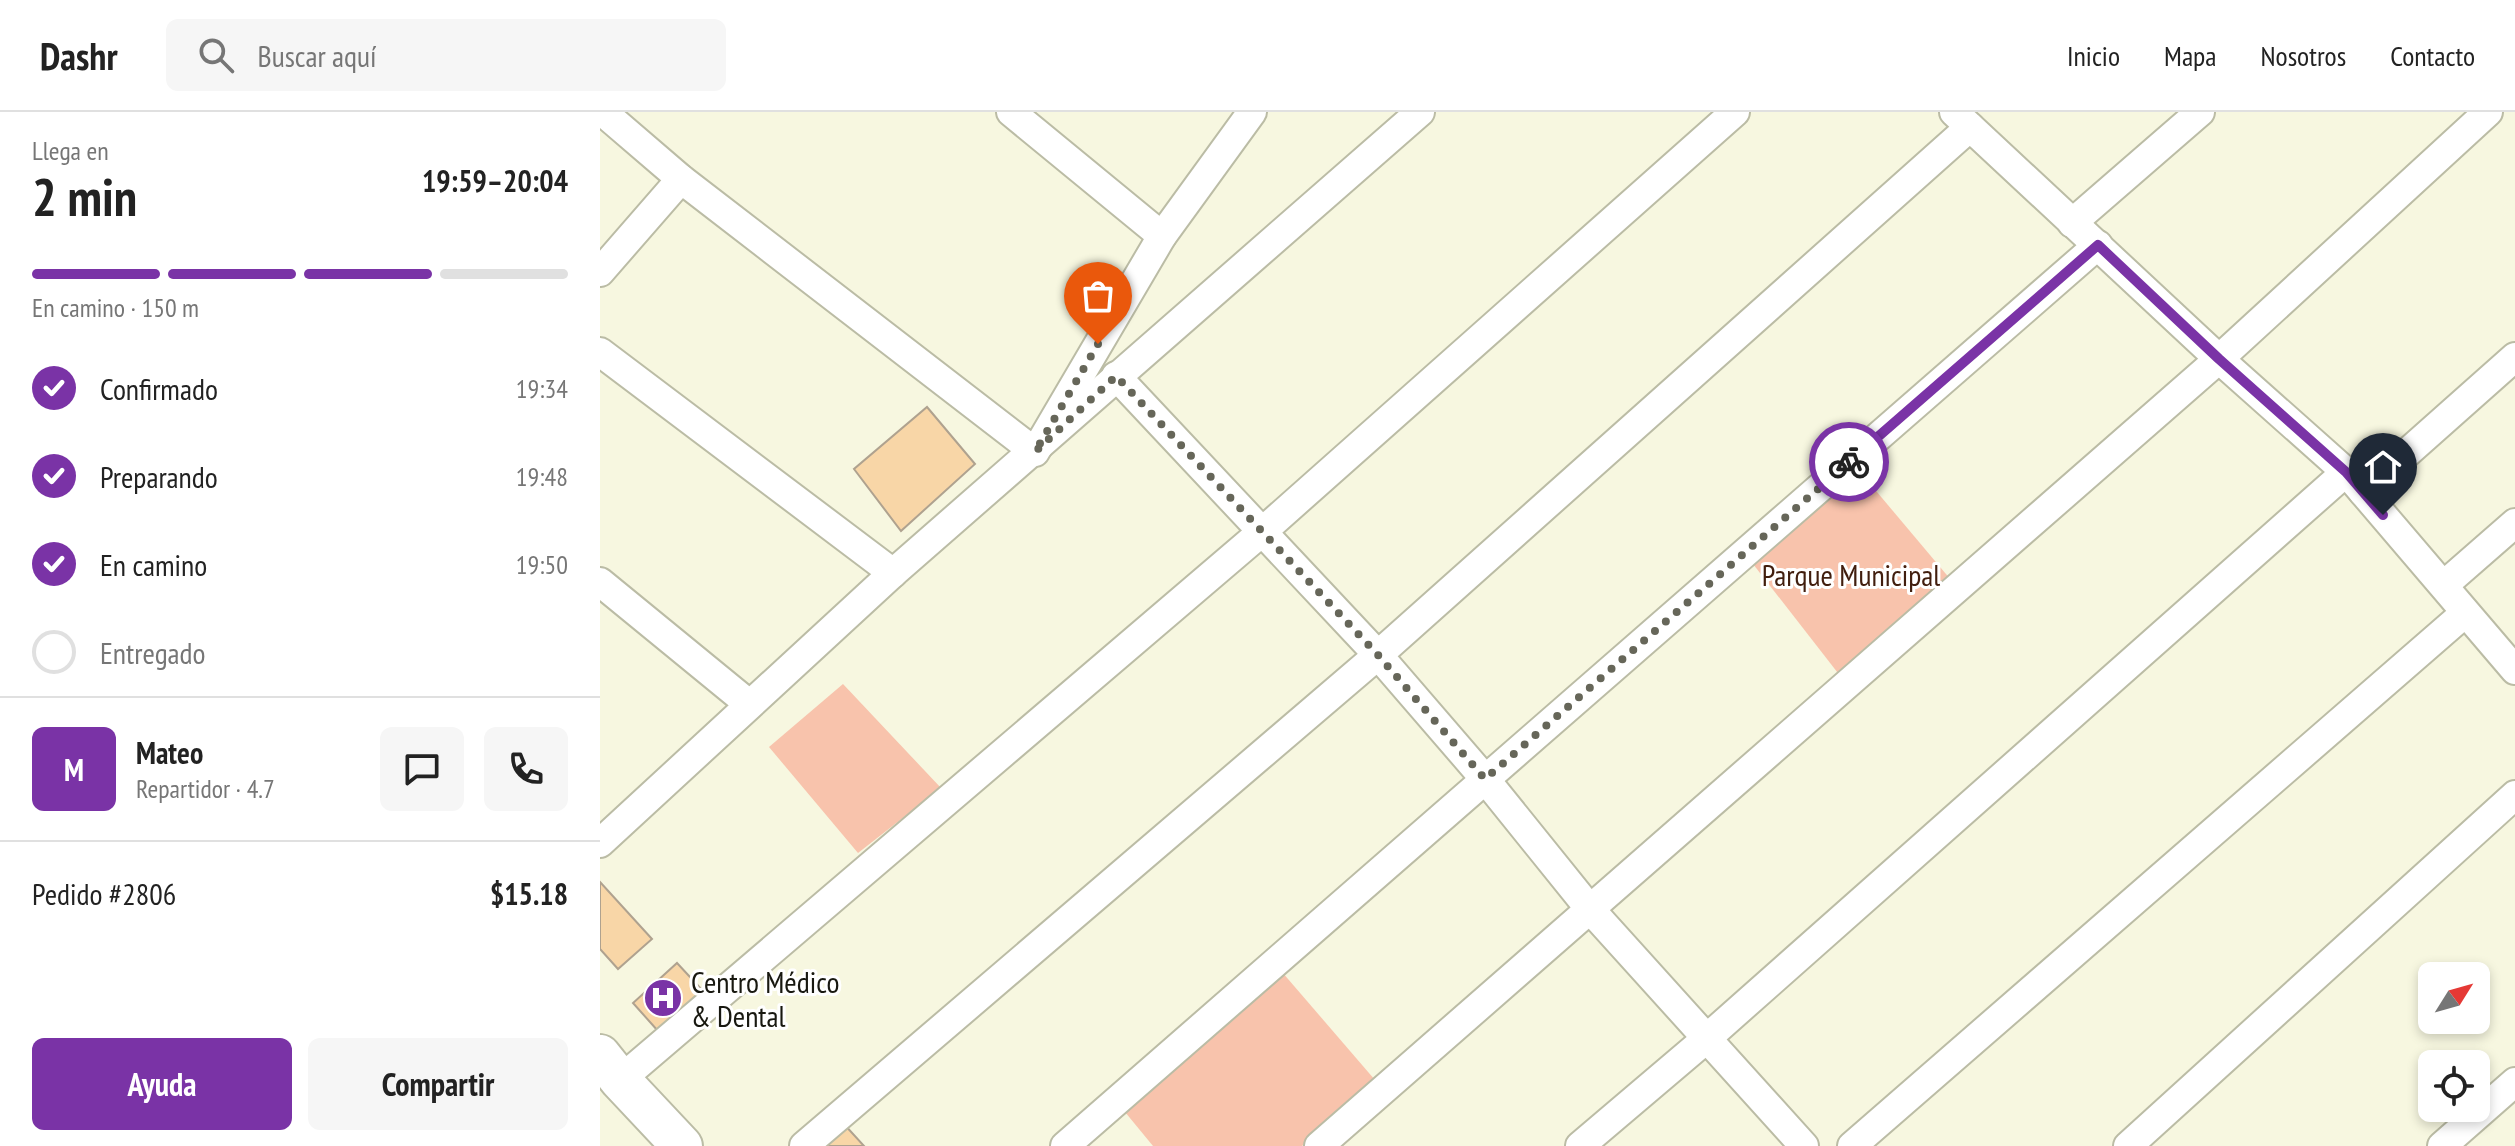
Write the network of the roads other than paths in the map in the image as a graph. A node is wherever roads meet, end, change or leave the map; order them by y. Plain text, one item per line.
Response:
1 (603, 112) edge
2 (1011, 112) edge
3 (1252, 112) edge
4 (1420, 112) edge
5 (1735, 112) edge
6 (2200, 112) edge
7 (2488, 112) edge
8 (1962, 119) edge
9 (681, 179) junction
10 (2072, 223) junction
11 (1162, 236) junction
12 (2098, 245) junction
13 (600, 272) edge
14 (600, 352) edge
15 (2515, 357) edge
16 (2219, 359) junction
17 (1116, 376) junction
18 (1035, 452) junction
19 (2355, 482) junction
20 (2515, 523) edge
21 (1263, 531) junction
22 (893, 573) junction
23 (600, 582) edge
24 (2444, 585) junction
25 (2465, 613) junction
26 (1378, 655) junction
27 (2515, 670) edge
28 (749, 704) junction
29 (1485, 779) junction
30 (2515, 795) edge
31 (600, 843) edge
32 (1589, 908) junction
33 (1706, 1039) junction
34 (610, 1068) edge
35 (2515, 1082) edge
36 (682, 1146) edge
37 (804, 1146) edge
38 (1065, 1146) edge
39 (1319, 1146) edge
40 (1580, 1146) edge
41 (1804, 1146) edge
42 (1852, 1146) edge
43 (2128, 1146) edge
44 (2442, 1146) edge

1 - 9 street
2 - 11 street
3 - 11 street
4 - 17 street
5 - 21 street
6 - 10 street
7 - 16 street
8 - 10 street
8 - 26 street
9 - 13 street
9 - 18 street
10 - 12 street
11 - 18 street
12 - 16 street
12 - 29 street
14 - 22 street
15 - 19 street
16 - 19 street
16 - 32 street
17 - 18 street
17 - 21 street
18 - 22 street
19 - 24 street
19 - 33 street
20 - 24 street
21 - 26 street
21 - 34 street
22 - 28 street
23 - 28 street
24 - 25 street
25 - 27 street
25 - 42 street
26 - 29 street
26 - 37 street
28 - 31 street
29 - 32 street
29 - 38 street
30 - 43 street
32 - 33 street
32 - 39 street
33 - 40 street
33 - 41 street
34 - 36 main road
35 - 44 street

